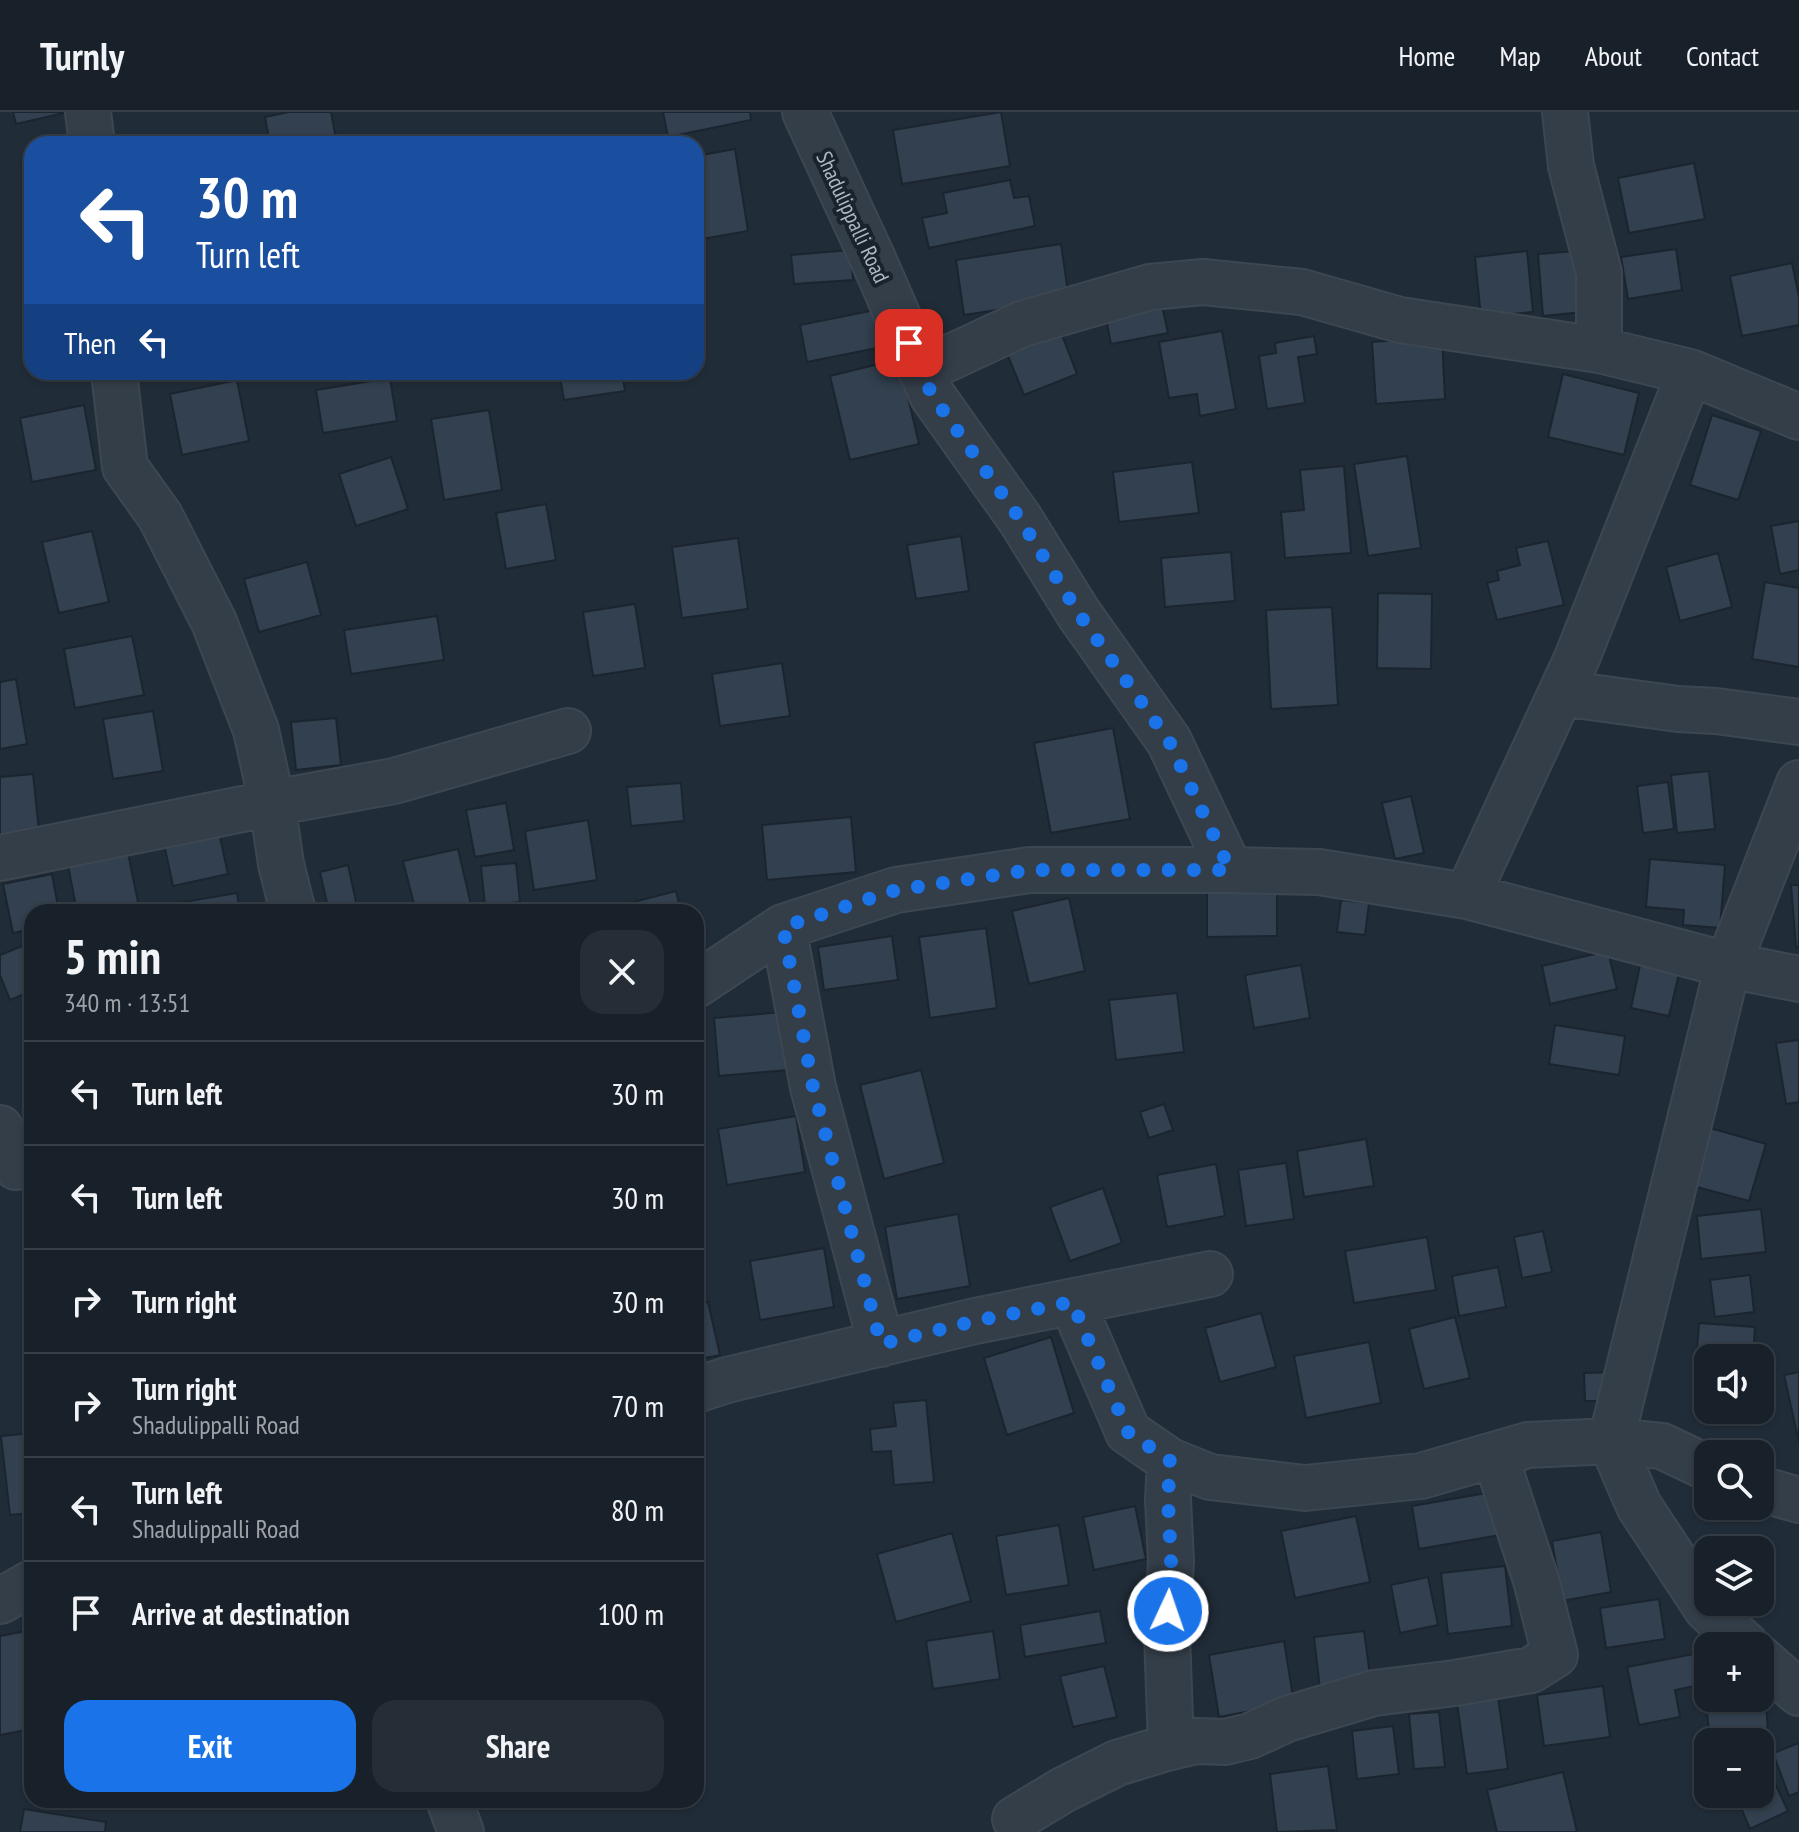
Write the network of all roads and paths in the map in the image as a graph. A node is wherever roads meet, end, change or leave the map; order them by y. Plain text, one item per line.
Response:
1 (88, 112) edge
2 (805, 112) edge
3 (1565, 112) edge
4 (91, 136) edge
5 (1599, 350) junction
6 (921, 371) junction
7 (1690, 372) junction
8 (115, 380) edge
9 (1799, 417) edge
10 (1561, 693) junction
11 (1799, 722) edge
12 (568, 731) dead end
13 (1799, 783) edge
14 (272, 803) junction
15 (0, 858) edge
16 (1230, 870) junction
17 (1467, 896) junction
18 (291, 904) edge
19 (783, 927) junction
20 (1728, 965) junction
21 (1799, 979) edge
22 (704, 980) edge
23 (1210, 1274) dead end
24 (1072, 1302) junction
25 (881, 1344) junction
26 (704, 1387) edge
27 (1611, 1441) junction
28 (1495, 1455) junction
29 (1170, 1461) junction
30 (1694, 1461) edge
31 (1774, 1493) edge
32 (1799, 1500) edge
33 (24, 1588) edge
34 (0, 1601) edge
35 (1732, 1632) edge
36 (1774, 1671) edge
37 (1799, 1693) edge
38 (1171, 1746) junction
39 (452, 1808) edge
40 (1015, 1819) dead end
41 (461, 1832) edge

1 - 4 street
2 - 6 street, Shadulippalli Road
3 - 5 street
5 - 6 street
5 - 7 street
6 - 16 street, Shadulippalli Road
7 - 9 street
7 - 10 street
8 - 14 street
10 - 11 street
10 - 17 street
12 - 14 street
13 - 20 street
14 - 15 street
14 - 18 street
16 - 17 street
16 - 19 street
17 - 20 street
19 - 22 street
19 - 25 street
20 - 21 street
20 - 27 street
23 - 24 street
24 - 25 street
24 - 29 street
25 - 26 street
27 - 28 street
27 - 30 street
27 - 35 street
28 - 29 street
28 - 38 street
29 - 38 street
31 - 32 street
33 - 34 street
36 - 37 street
38 - 40 street
39 - 41 street

